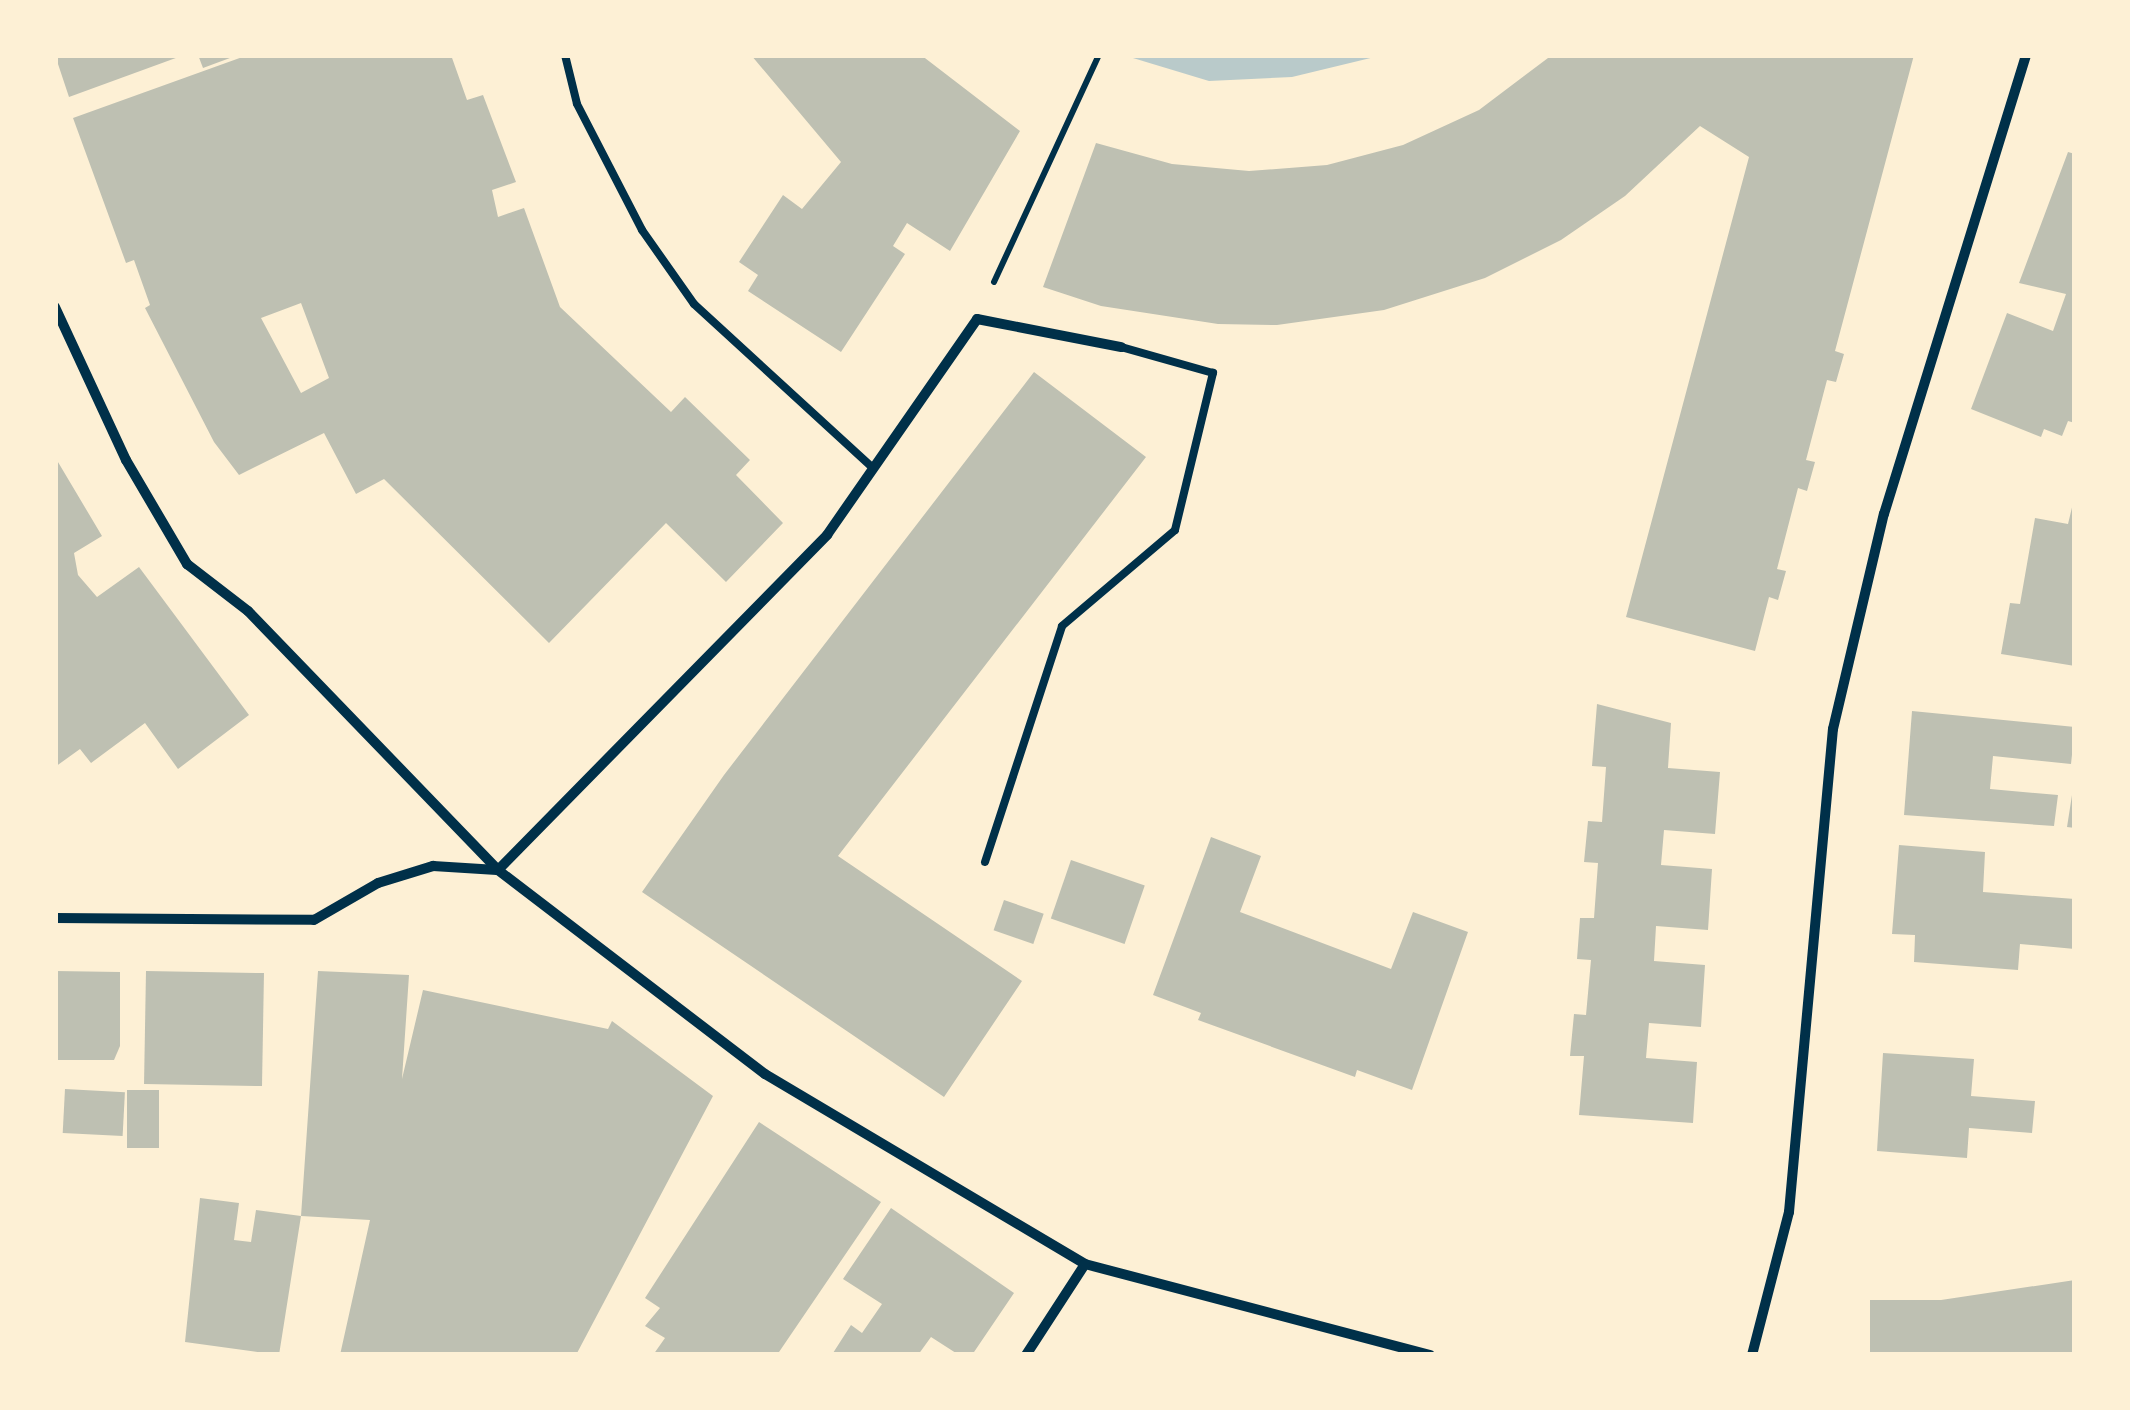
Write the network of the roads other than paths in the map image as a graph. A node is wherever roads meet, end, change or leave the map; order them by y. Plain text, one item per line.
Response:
1 (565, 55) edge
2 (2026, 55) edge
3 (55, 307) edge
4 (1121, 347) joint
5 (870, 465) junction
6 (984, 862) dead end
7 (498, 870) junction
8 (55, 918) edge
9 (1086, 1264) junction
10 (1026, 1355) edge
11 (1430, 1355) edge
12 (1752, 1355) edge

1 - 5 lane
2 - 12 street
3 - 7 street
4 - 5 street
4 - 6 lane
5 - 7 street
7 - 8 street
7 - 9 street
9 - 10 street
9 - 11 street

